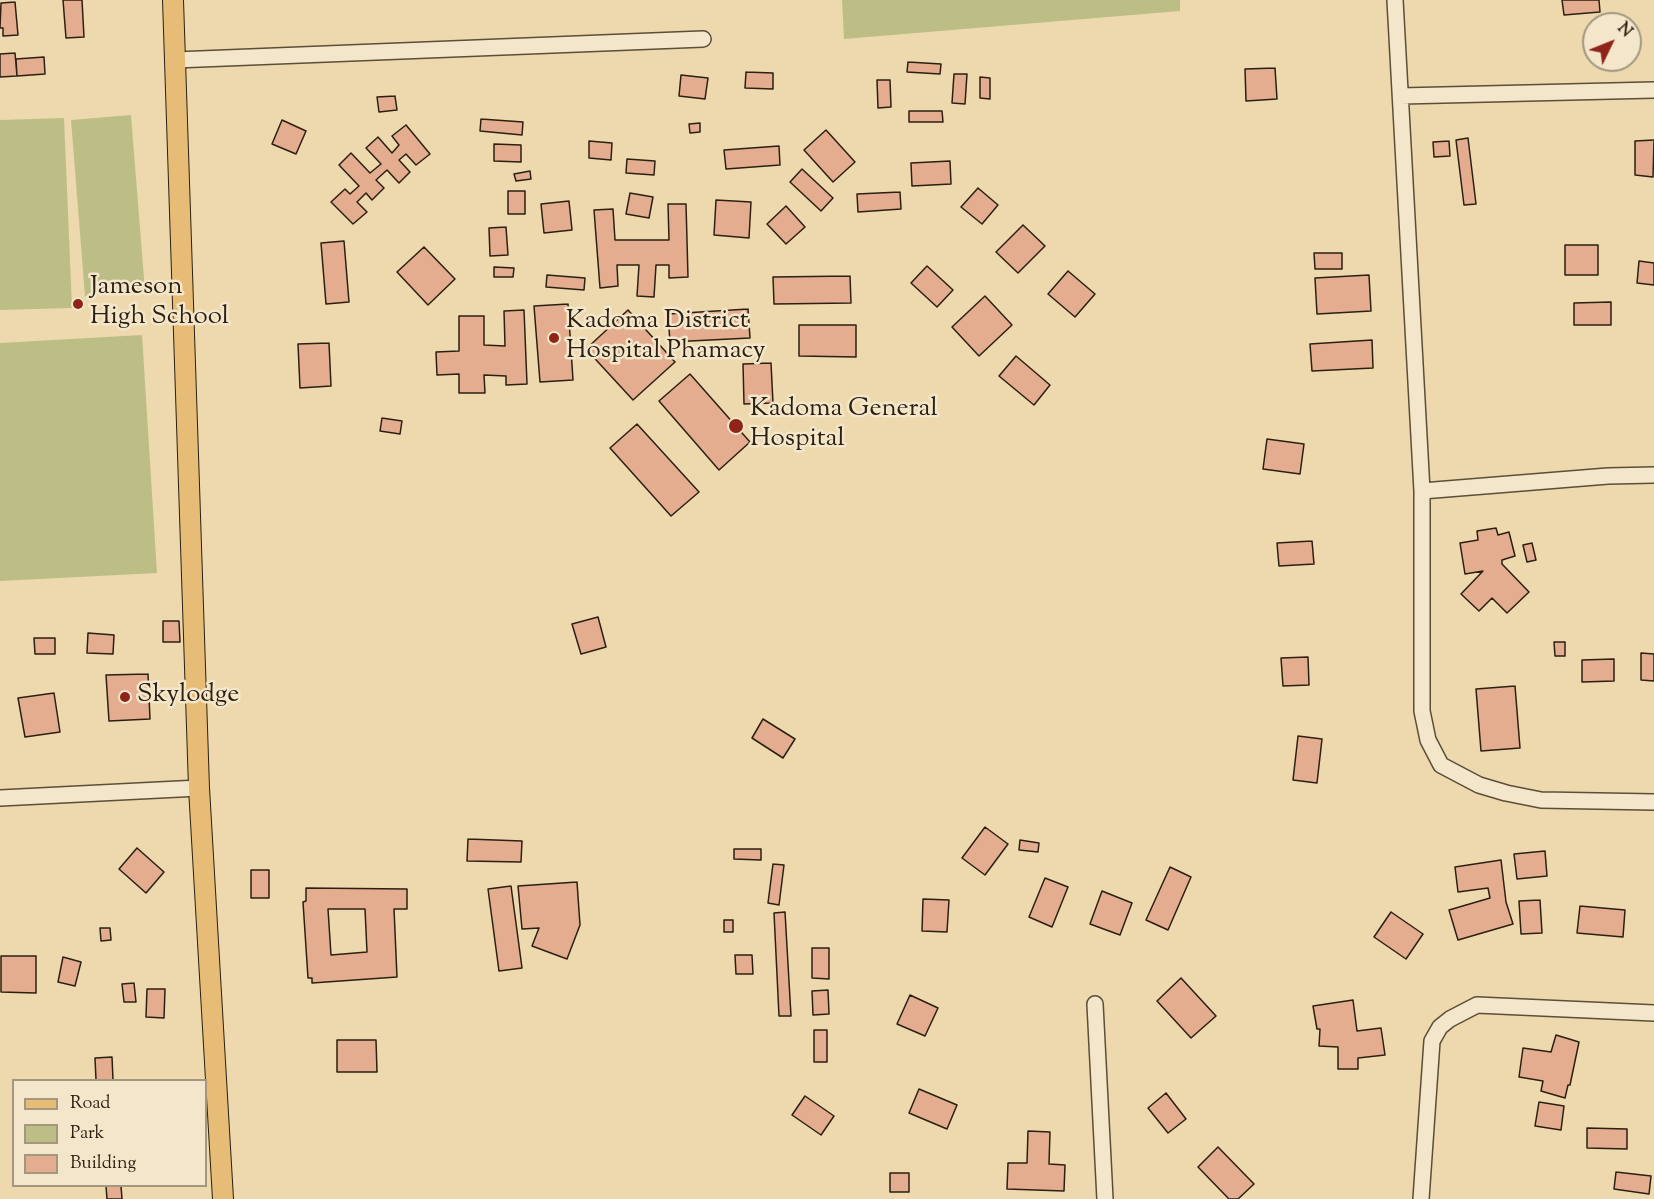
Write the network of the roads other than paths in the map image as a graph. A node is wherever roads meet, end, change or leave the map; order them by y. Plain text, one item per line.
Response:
1 (173, 0) edge
2 (1395, 0) edge
3 (703, 39) dead end
4 (175, 60) junction
5 (1654, 90) edge
6 (1401, 96) junction
7 (1654, 475) edge
8 (1422, 491) junction
9 (199, 788) junction
10 (0, 798) edge
11 (1654, 802) edge
12 (1095, 1004) dead end
13 (1654, 1013) edge
14 (223, 1199) edge
15 (1105, 1199) edge
16 (1421, 1199) edge

1 - 4 main road
2 - 6 street
3 - 4 street
4 - 9 main road
5 - 6 street
6 - 8 street
7 - 8 street
8 - 11 street
9 - 10 street
9 - 14 main road
12 - 15 street
13 - 16 street

